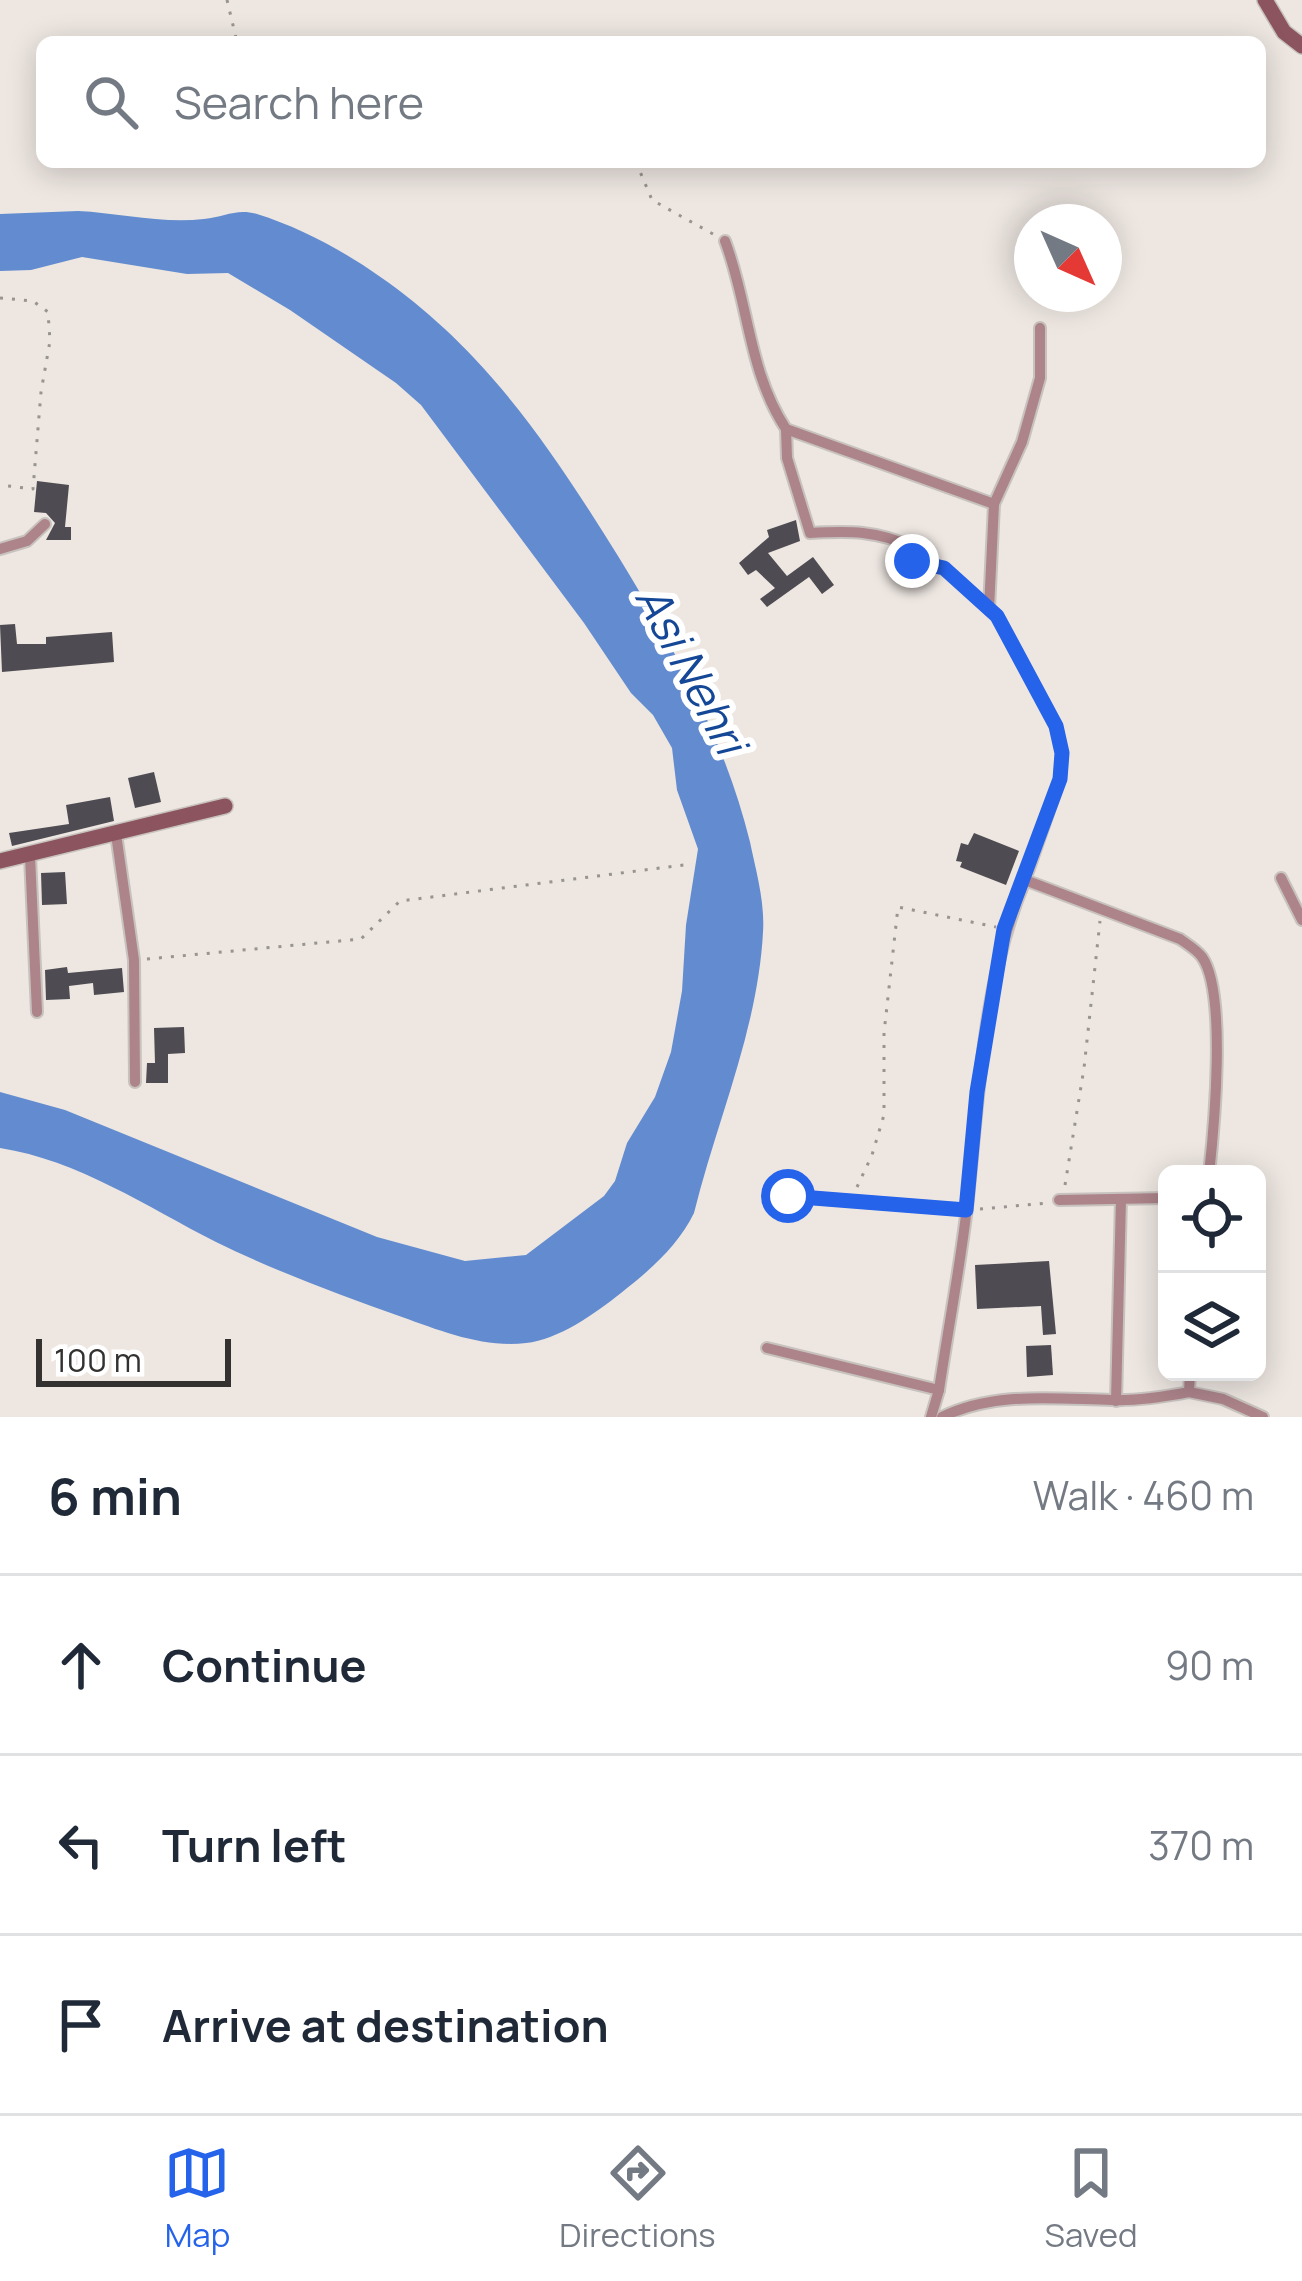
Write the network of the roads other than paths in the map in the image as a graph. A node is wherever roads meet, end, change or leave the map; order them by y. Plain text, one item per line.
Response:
1 (1275, 3) edge
2 (1302, 46) edge
3 (725, 241) road end
4 (1040, 328) dead end
5 (786, 429) junction
6 (994, 503) junction
7 (45, 524) dead end
8 (0, 549) edge
9 (989, 609) junction
10 (226, 806) dead end
11 (116, 834) junction
12 (30, 856) junction
13 (0, 861) edge
14 (1281, 878) dead end
15 (1025, 880) junction
16 (1302, 920) edge
17 (37, 1012) dead end
18 (135, 1082) dead end
19 (1210, 1165) edge
20 (788, 1196) dead end
21 (1158, 1198) edge
22 (1121, 1199) junction
23 (1059, 1200) road end
24 (966, 1210) junction
25 (767, 1348) dead end
26 (1190, 1381) edge
27 (939, 1390) junction
28 (1189, 1392) junction
29 (1116, 1401) junction
30 (931, 1417) edge
31 (942, 1417) edge
32 (1263, 1417) edge

1 - 2 street
3 - 5 street
4 - 6 street
5 - 6 street
5 - 9 street
6 - 9 street
7 - 8 street
9 - 15 street
10 - 11 street
11 - 12 street
11 - 18 street
12 - 13 street
12 - 17 street
14 - 16 street
15 - 19 street
15 - 24 street
20 - 24 street
21 - 22 street
22 - 23 street
22 - 29 street
24 - 27 street
25 - 27 street
26 - 28 street
27 - 30 street
28 - 29 street
28 - 32 street
29 - 31 street

